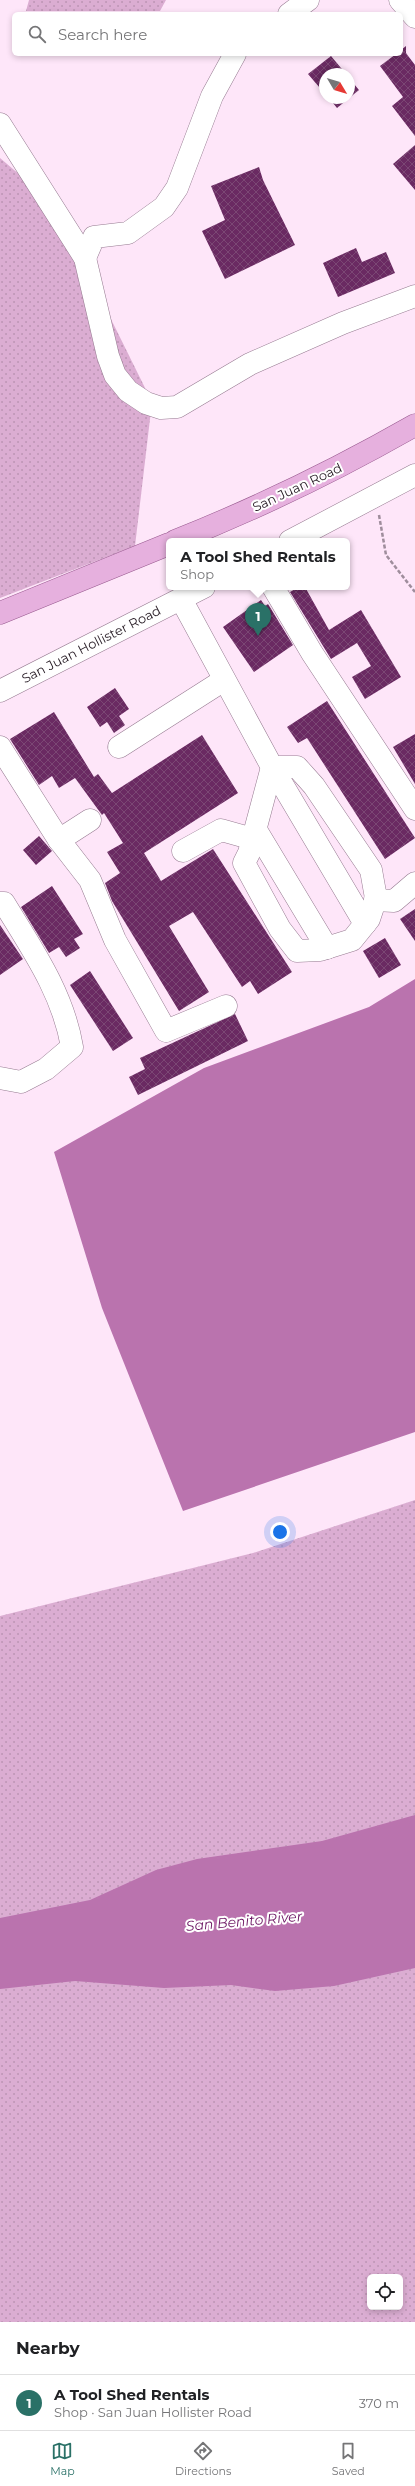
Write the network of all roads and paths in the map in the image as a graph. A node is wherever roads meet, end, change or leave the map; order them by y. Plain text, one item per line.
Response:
1 (308, 0) edge
2 (400, 0) edge
3 (292, 12) edge
4 (415, 17) edge
5 (234, 56) edge
6 (0, 124) edge
7 (85, 258) junction
8 (415, 296) edge
9 (415, 426) edge
10 (415, 475) edge
11 (375, 495) junction
12 (182, 538) edge
13 (296, 538) edge
14 (166, 545) edge
15 (198, 590) edge
16 (275, 590) edge
17 (415, 592) edge
18 (181, 599) junction
19 (0, 613) edge
20 (224, 680) junction
21 (0, 690) edge
22 (0, 746) edge
23 (119, 747) dead end
24 (272, 767) junction
25 (415, 809) edge
26 (90, 820) dead end
27 (255, 835) junction
28 (59, 840) junction
29 (183, 851) dead end
30 (415, 883) edge
31 (375, 900) junction
32 (0, 903) edge
33 (365, 924) junction
34 (327, 948) junction
35 (226, 1006) dead end
36 (0, 1078) edge

1 - 3 street
2 - 4 street
5 - 7 street
6 - 7 street
7 - 8 street
9 - 12 main road, San Juan Road
10 - 11 street
11 - 13 street
11 - 17 path
14 - 19 main road
15 - 18 street, San Juan Hollister Road
16 - 25 street
18 - 20 street
18 - 21 street, San Juan Hollister Road
20 - 23 street
20 - 24 street
22 - 28 street
24 - 27 street
24 - 31 street
24 - 33 street
26 - 28 street
27 - 29 street
27 - 34 street
27 - 34 street
28 - 35 street
30 - 31 street
31 - 33 street
32 - 36 street
33 - 34 street

